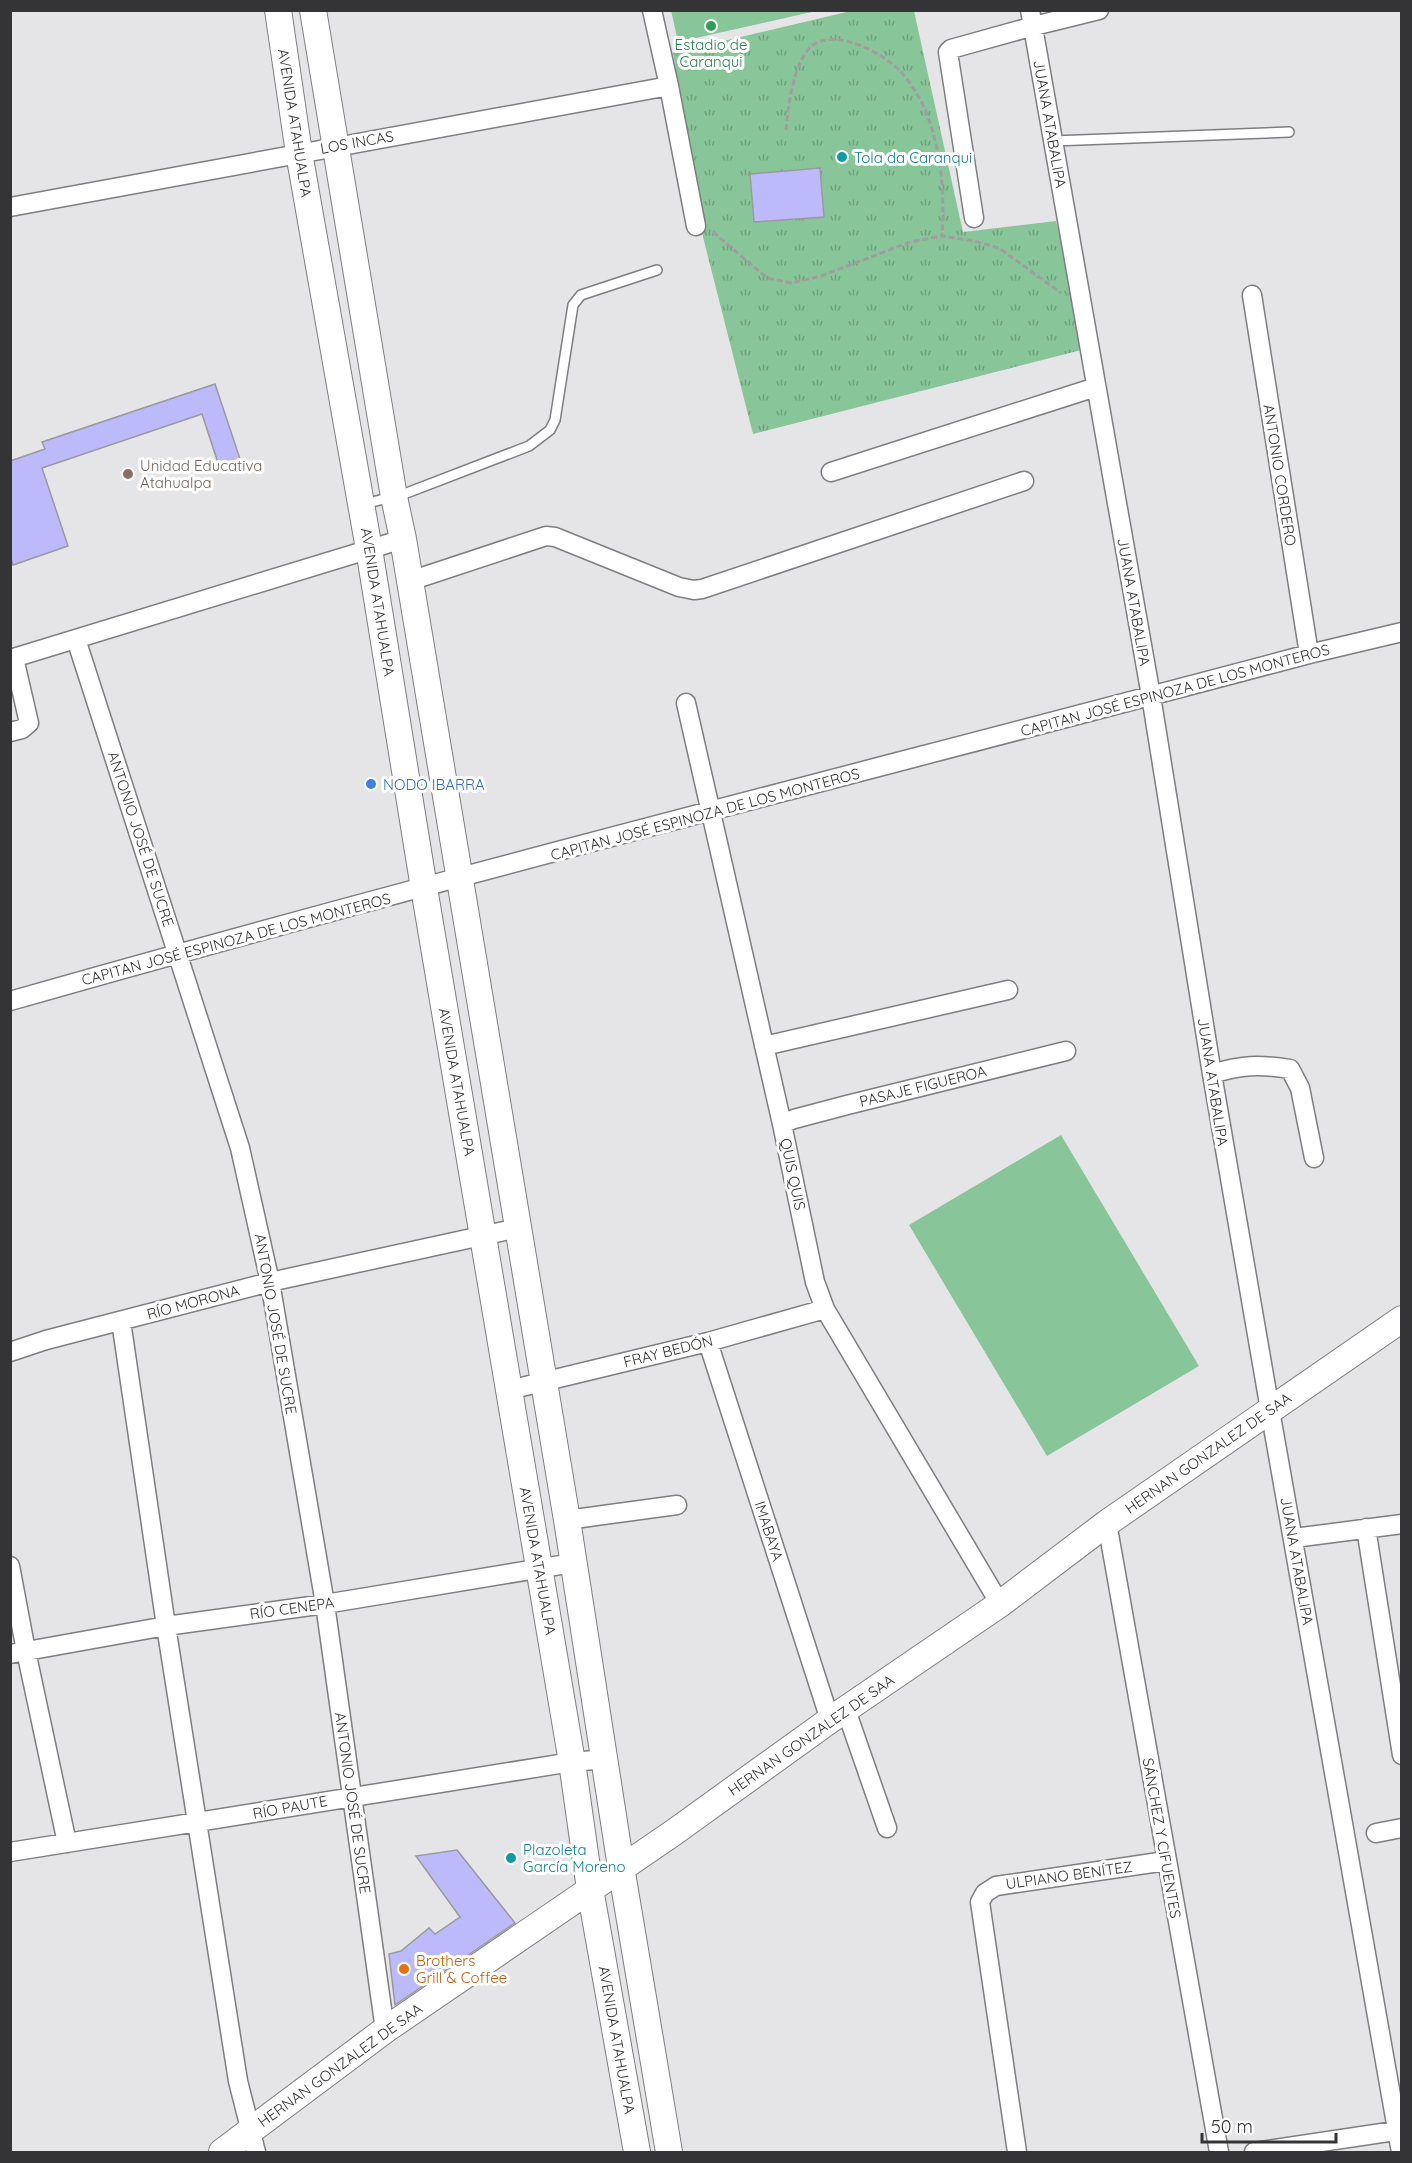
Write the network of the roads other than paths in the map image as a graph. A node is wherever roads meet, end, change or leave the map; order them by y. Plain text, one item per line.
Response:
1 (278, 10) edge
2 (313, 10) edge
3 (652, 10) edge
4 (1099, 10) edge
5 (1032, 18) edge
6 (669, 86) junction
7 (1289, 132) dead end
8 (1053, 141) junction
9 (336, 146) junction
10 (299, 153) junction
11 (10, 207) edge
12 (974, 218) dead end
13 (695, 220) road end
14 (657, 270) dead end
15 (1252, 295) dead end
16 (1096, 387) junction
17 (831, 472) dead end
18 (1024, 481) dead end
19 (394, 497) junction
20 (362, 504) junction
21 (403, 539) junction
22 (369, 549) junction
23 (410, 581) junction
24 (1401, 632) edge
25 (76, 639) junction
26 (1309, 654) junction
27 (12, 658) edge
28 (1151, 696) junction
29 (686, 703) dead end
30 (10, 732) edge
31 (710, 812) junction
32 (461, 878) junction
33 (424, 888) junction
34 (178, 954) junction
35 (1008, 990) dead end
36 (10, 1001) edge
37 (764, 1046) junction
38 (1066, 1051) dead end
39 (1212, 1074) junction
40 (782, 1124) junction
41 (1314, 1158) dead end
42 (518, 1228) junction
43 (483, 1237) junction
44 (270, 1282) junction
45 (825, 1309) junction
46 (1401, 1319) edge
47 (121, 1321) junction
48 (708, 1342) junction
49 (10, 1352) edge
50 (543, 1381) junction
51 (509, 1390) junction
52 (1269, 1410) junction
53 (677, 1505) dead end
54 (567, 1520) junction
55 (1107, 1523) junction
56 (1401, 1524) edge
57 (1366, 1528) junction
58 (1293, 1538) junction
59 (573, 1563) junction
60 (10, 1566) edge
61 (538, 1568) junction
62 (325, 1604) junction
63 (1000, 1604) junction
64 (166, 1626) junction
65 (18, 1652) edge
66 (838, 1715) junction
67 (1401, 1755) edge
68 (606, 1759) junction
69 (572, 1762) junction
70 (353, 1796) junction
71 (196, 1823) junction
72 (887, 1828) dead end
73 (1401, 1828) edge
74 (1376, 1833) dead end
75 (67, 1843) junction
76 (10, 1852) edge
77 (1166, 1861) junction
78 (621, 1866) junction
79 (590, 1888) junction
80 (385, 2030) junction
81 (1400, 2130) edge
82 (253, 2142) edge
83 (222, 2152) edge
84 (637, 2152) edge
85 (669, 2152) edge
86 (1017, 2152) edge
87 (1219, 2152) edge
88 (1254, 2152) edge
89 (1401, 2152) edge

1 - 10 main road, AVENIDA ATAHUALPA
2 - 9 main road
3 - 6 street
4 - 5 street
5 - 8 street, JUANA ATABALIPA
5 - 12 street
6 - 9 street, LOS INCAS
6 - 13 street
7 - 8 lane
8 - 16 street, JUANA ATABALIPA
9 - 10 street, LOS INCAS
9 - 19 main road
10 - 11 street, LOS INCAS
10 - 20 main road, AVENIDA ATAHUALPA
14 - 19 lane
15 - 26 street, ANTONIO CORDERO
16 - 17 street
16 - 28 street, JUANA ATABALIPA
18 - 23 street
19 - 20 lane
19 - 21 main road
20 - 22 main road, AVENIDA ATAHUALPA
21 - 22 street
21 - 23 main road
22 - 25 street
22 - 33 main road, AVENIDA ATAHUALPA
23 - 32 main road
24 - 26 street, CAPITAN JOSÉ ESPINOZA DE LOS MONTEROS
25 - 27 street
25 - 34 street, ANTONIO JOSÉ DE SUCRE
26 - 28 street, CAPITAN JOSÉ ESPINOZA DE LOS MONTEROS
27 - 30 street
28 - 31 street, CAPITAN JOSÉ ESPINOZA DE LOS MONTEROS
28 - 39 street, JUANA ATABALIPA
29 - 31 street, QUIS QUIS
31 - 32 street, CAPITAN JOSÉ ESPINOZA DE LOS MONTEROS
31 - 37 street, QUIS QUIS
32 - 33 street, CAPITAN JOSÉ ESPINOZA DE LOS MONTEROS
32 - 42 main road
33 - 34 street, CAPITAN JOSÉ ESPINOZA DE LOS MONTEROS
33 - 43 main road, AVENIDA ATAHUALPA
34 - 36 street, CAPITAN JOSÉ ESPINOZA DE LOS MONTEROS
34 - 44 street, ANTONIO JOSÉ DE SUCRE
35 - 37 street
37 - 40 street, QUIS QUIS
38 - 40 street, PASAJE FIGUEROA
39 - 41 street
39 - 52 street, JUANA ATABALIPA
40 - 45 street, QUIS QUIS
42 - 43 street, RÍO MORONA
42 - 50 main road
43 - 44 street, RÍO MORONA
43 - 51 main road, AVENIDA ATAHUALPA
44 - 47 street, RÍO MORONA
44 - 62 street, ANTONIO JOSÉ DE SUCRE
45 - 48 street, FRAY BEDÓN
45 - 63 street, QUIS QUIS
46 - 52 main road, HERNAN GONZALEZ DE SAA
47 - 49 street, RÍO MORONA
47 - 64 street
48 - 50 street, FRAY BEDÓN
48 - 66 street, IMABAYA
50 - 51 street, FRAY BEDÓN
50 - 54 main road
51 - 61 main road, AVENIDA ATAHUALPA
52 - 55 main road, HERNAN GONZALEZ DE SAA
52 - 58 street, JUANA ATABALIPA
53 - 54 street
54 - 59 main road
55 - 63 main road, HERNAN GONZALEZ DE SAA
55 - 77 street, SÁNCHEZ Y CIFUENTES
56 - 57 street
57 - 58 street
57 - 67 street
58 - 81 street, JUANA ATABALIPA
59 - 61 street, RÍO CENEPA
59 - 68 main road
60 - 65 street
61 - 62 street, RÍO CENEPA
61 - 69 main road, AVENIDA ATAHUALPA
62 - 64 street, RÍO CENEPA
62 - 70 street, ANTONIO JOSÉ DE SUCRE
63 - 66 main road, HERNAN GONZALEZ DE SAA
64 - 65 street, RÍO CENEPA
64 - 71 street
65 - 75 street
66 - 72 street, IMABAYA
66 - 78 main road, HERNAN GONZALEZ DE SAA
68 - 69 street, RÍO PAUTE
68 - 78 main road
69 - 70 street, RÍO PAUTE
69 - 79 main road, AVENIDA ATAHUALPA
70 - 71 street, RÍO PAUTE
70 - 80 street, ANTONIO JOSÉ DE SUCRE
71 - 75 street, RÍO PAUTE
71 - 82 street
73 - 74 street
75 - 76 street, RÍO PAUTE
77 - 86 street, ULPIANO BENÍTEZ
77 - 87 street, SÁNCHEZ Y CIFUENTES
78 - 79 main road, HERNAN GONZALEZ DE SAA
78 - 85 main road
79 - 80 main road, HERNAN GONZALEZ DE SAA
79 - 84 main road, AVENIDA ATAHUALPA
80 - 82 main road, HERNAN GONZALEZ DE SAA
81 - 88 street
81 - 89 street, JUANA ATABALIPA
82 - 83 main road, HERNAN GONZALEZ DE SAA

